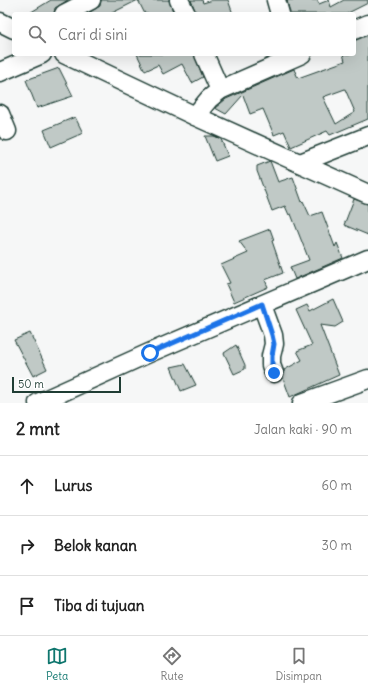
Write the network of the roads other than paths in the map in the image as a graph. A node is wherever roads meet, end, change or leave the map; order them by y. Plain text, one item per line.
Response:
1 (91, 0) edge
2 (179, 0) edge
3 (276, 0) edge
4 (68, 12) edge
5 (185, 12) edge
6 (279, 12) edge
7 (0, 22) edge
8 (368, 24) edge
9 (12, 28) edge
10 (356, 29) edge
11 (37, 56) edge
12 (68, 56) edge
13 (205, 56) edge
14 (294, 56) edge
15 (0, 72) edge
16 (220, 90) junction
17 (0, 114) edge
18 (194, 116) junction
19 (7, 131) dead end
20 (368, 136) edge
21 (300, 164) junction
22 (368, 194) edge
23 (368, 259) edge
24 (262, 304) junction
25 (274, 373) dead end
26 (368, 380) edge
27 (68, 397) edge
28 (38, 403) edge
29 (304, 403) edge

1 - 4 street
2 - 5 street
3 - 6 street
7 - 9 street
8 - 10 street
11 - 15 street
12 - 18 street
13 - 16 street
14 - 16 street
16 - 18 street
17 - 19 street
18 - 21 street
20 - 21 street
21 - 22 street
23 - 24 street
24 - 25 street
24 - 27 street
26 - 29 street
27 - 28 street

